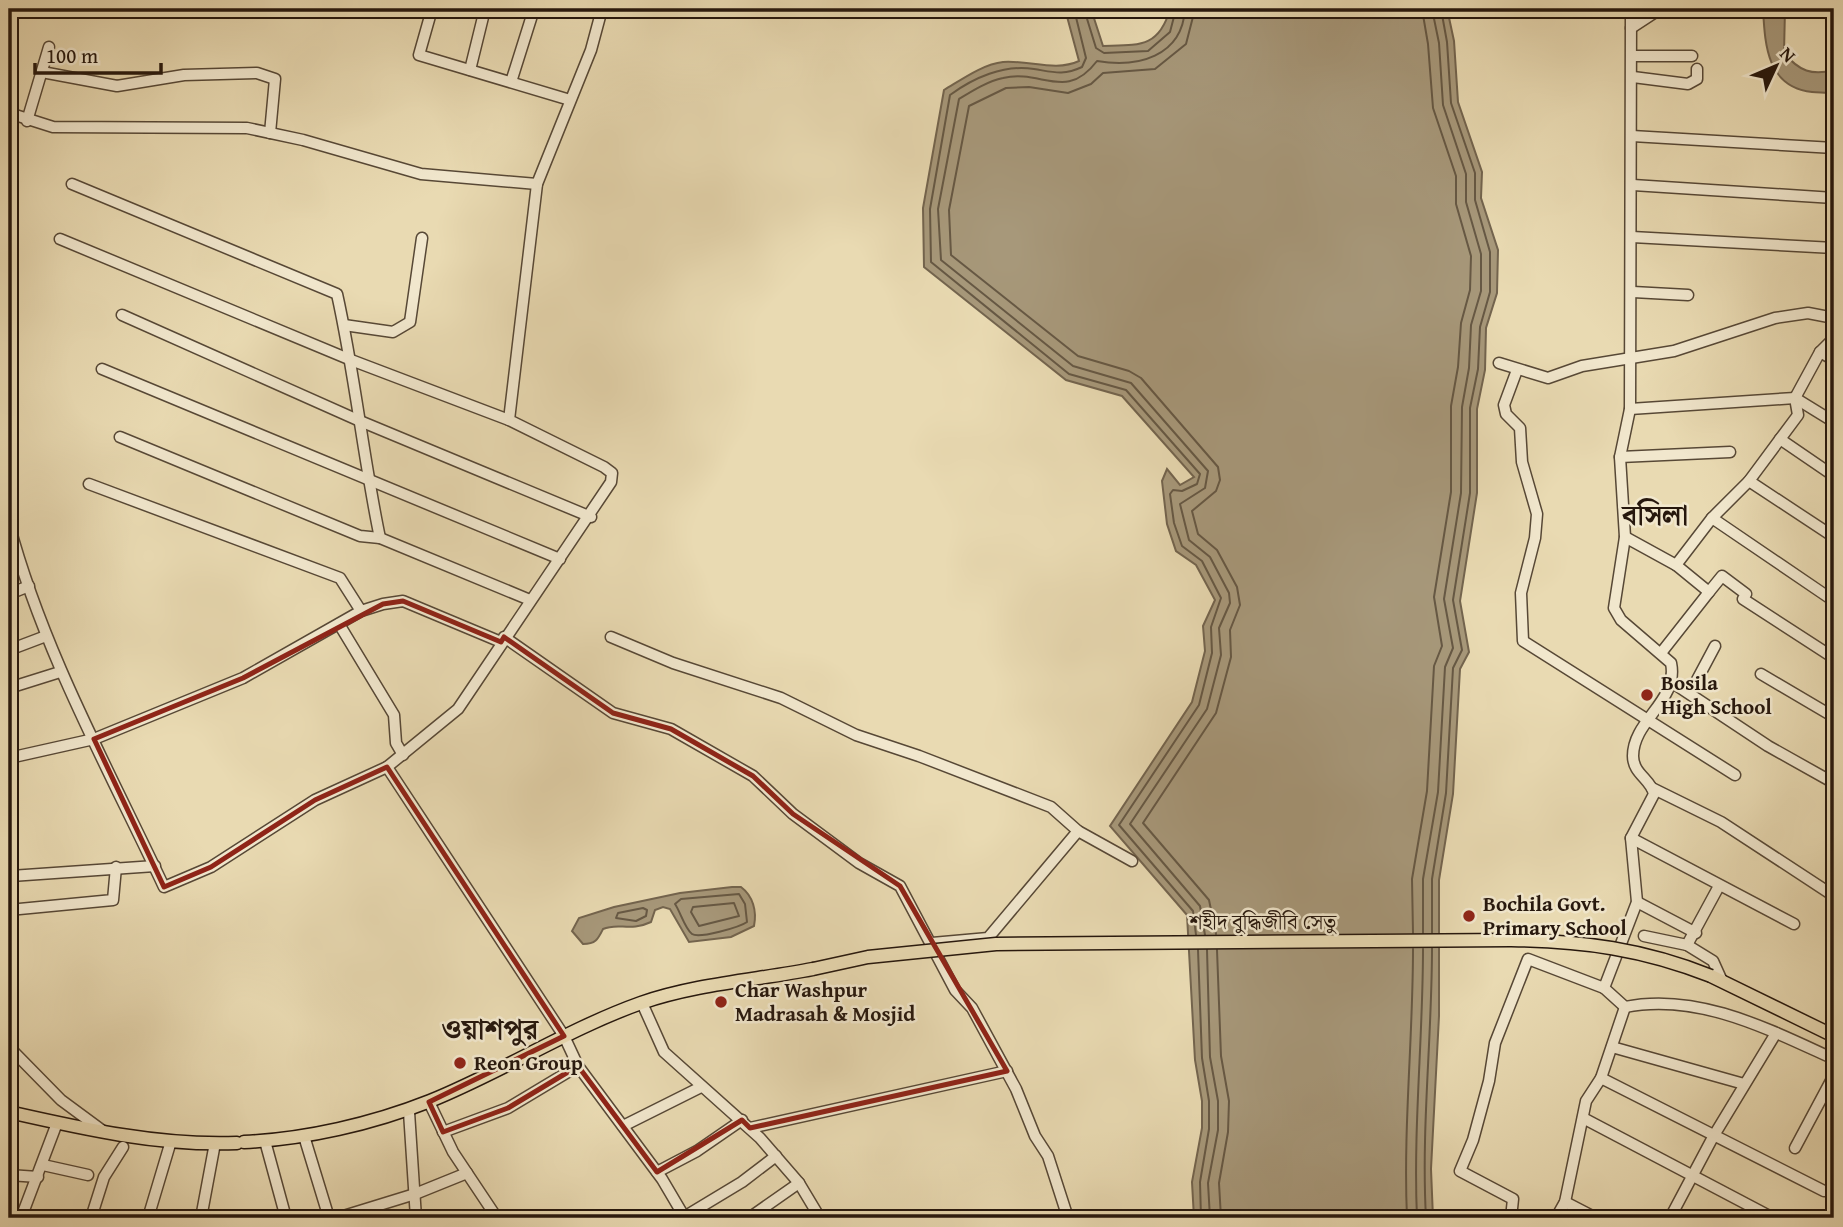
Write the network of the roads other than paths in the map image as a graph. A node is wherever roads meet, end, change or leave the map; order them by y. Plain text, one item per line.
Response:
1 (432, 9) edge
2 (485, 9) edge
3 (534, 9) edge
4 (602, 9) edge
5 (1632, 9) edge
6 (1660, 9) edge
7 (1631, 28) junction
8 (49, 47) dead end
9 (1692, 55) dead end
10 (1632, 56) junction
11 (1697, 69) dead end
12 (470, 70) junction
13 (42, 72) junction
14 (1633, 77) junction
15 (512, 82) junction
16 (570, 100) junction
17 (9, 113) edge
18 (27, 121) junction
19 (270, 133) junction
20 (1632, 136) junction
21 (1834, 148) edge
22 (72, 184) dead end
23 (537, 184) junction
24 (1633, 185) junction
25 (1834, 198) edge
26 (1632, 237) junction
27 (422, 238) dead end
28 (60, 239) dead end
29 (1834, 248) edge
30 (1633, 292) junction
31 (1688, 295) dead end
32 (122, 314) dead end
33 (1834, 318) edge
34 (344, 325) junction
35 (1834, 338) edge
36 (1821, 352) junction
37 (1629, 359) junction
38 (351, 360) junction
39 (1834, 360) edge
40 (1499, 363) dead end
41 (102, 369) dead end
42 (1517, 370) junction
43 (1795, 398) junction
44 (1630, 409) junction
45 (509, 420) junction
46 (360, 421) junction
47 (1834, 422) edge
48 (120, 437) dead end
49 (1780, 439) junction
50 (1730, 452) dead end
51 (1620, 457) junction
52 (1834, 476) edge
53 (367, 479) junction
54 (1749, 481) junction
55 (89, 484) dead end
56 (591, 517) junction
57 (1712, 518) junction
58 (9, 525) edge
59 (1625, 537) junction
60 (1834, 537) edge
61 (380, 538) junction
62 (13, 559) edge
63 (560, 559) junction
64 (1676, 565) junction
65 (29, 586) junction
66 (1709, 592) junction
67 (9, 594) edge
68 (530, 600) junction
69 (1834, 601) edge
70 (361, 611) junction
71 (340, 624) junction
72 (46, 636) junction
73 (611, 637) dead end
74 (503, 639) junction
75 (1715, 646) dead end
76 (9, 650) edge
77 (1661, 653) junction
78 (1834, 658) edge
79 (60, 672) junction
80 (1761, 674) dead end
81 (1673, 683) junction
82 (9, 688) edge
83 (1690, 694) junction
84 (1834, 717) edge
85 (1647, 722) junction
86 (94, 739) junction
87 (403, 755) junction
88 (9, 758) edge
89 (387, 767) junction
90 (1735, 775) dead end
91 (1834, 783) edge
92 (1653, 788) junction
93 (1078, 831) junction
94 (1631, 838) junction
95 (1132, 861) dead end
96 (9, 864) edge
97 (155, 866) junction
98 (116, 867) junction
99 (1719, 886) junction
100 (1834, 896) edge
101 (1637, 902) junction
102 (9, 910) edge
103 (1794, 924) dead end
104 (1696, 933) junction
105 (1644, 936) dead end
106 (932, 943) junction
107 (1687, 945) junction
108 (1717, 978) junction
109 (1604, 988) junction
110 (642, 1003) junction
111 (1625, 1007) junction
112 (1776, 1033) junction
113 (564, 1036) junction
114 (1834, 1036) edge
115 (9, 1047) edge
116 (1612, 1047) junction
117 (1834, 1059) edge
118 (578, 1066) junction
119 (1007, 1071) junction
120 (1834, 1075) edge
121 (1601, 1078) junction
122 (1744, 1084) junction
123 (701, 1087) junction
124 (429, 1102) junction
125 (9, 1112) edge
126 (409, 1112) dead end
127 (1583, 1118) junction
128 (57, 1123) junction
129 (746, 1124) junction
130 (623, 1126) junction
131 (443, 1132) junction
132 (108, 1135) junction
133 (304, 1136) junction
134 (1713, 1137) junction
135 (171, 1141) junction
136 (265, 1141) junction
137 (215, 1143) junction
138 (123, 1147) dead end
139 (1795, 1148) dead end
140 (776, 1156) junction
141 (43, 1165) junction
142 (657, 1172) junction
143 (467, 1173) junction
144 (9, 1175) edge
145 (88, 1175) dead end
146 (1692, 1176) junction
147 (38, 1177) junction
148 (799, 1183) junction
149 (1824, 1191) dead end
150 (415, 1194) junction
151 (1565, 1202) junction
152 (1673, 1217) edge
153 (22, 1218) edge
154 (92, 1218) edge
155 (148, 1218) edge
156 (201, 1218) edge
157 (286, 1218) edge
158 (329, 1218) edge
159 (337, 1218) edge
160 (416, 1218) edge
161 (497, 1218) edge
162 (685, 1218) edge
163 (749, 1218) edge
164 (820, 1218) edge
165 (1068, 1218) edge
166 (1511, 1218) edge
167 (1556, 1218) edge
168 (1596, 1218) edge
169 (1773, 1218) edge

1 - 12 street
2 - 12 street
3 - 15 street
4 - 16 street
5 - 7 street
6 - 7 street
7 - 10 street
8 - 13 street
9 - 10 street
10 - 14 street
11 - 14 street
12 - 15 street
13 - 18 street
13 - 19 street
14 - 20 street
15 - 16 street
16 - 23 street
17 - 18 street
18 - 19 street
19 - 23 street
20 - 21 street
20 - 24 street
22 - 34 street
23 - 45 street
24 - 25 street
24 - 26 street
26 - 29 street
26 - 30 street
27 - 34 street
28 - 38 street
30 - 31 street
30 - 37 street
32 - 46 street
33 - 37 street
34 - 38 street
35 - 36 street
36 - 39 street
36 - 43 street
37 - 42 street
37 - 44 street
38 - 45 street
38 - 46 street
40 - 42 street
41 - 53 street
42 - 85 street
43 - 44 street
43 - 47 street
43 - 49 street
44 - 51 street
45 - 56 street
46 - 53 street
46 - 56 street
48 - 61 street
49 - 52 street
49 - 54 street
50 - 51 street
51 - 59 street
53 - 61 street
53 - 63 street
54 - 57 street
54 - 60 street
55 - 70 street
56 - 63 street
57 - 64 street
57 - 69 street
58 - 62 street
59 - 64 street
59 - 77 street
61 - 68 street
62 - 65 street
63 - 68 street
64 - 66 street
65 - 67 street
65 - 72 street
66 - 77 street
66 - 78 street
68 - 74 street
70 - 71 street
70 - 74 street
71 - 86 street
71 - 87 street
72 - 76 street
72 - 79 street
73 - 93 street
74 - 87 street
74 - 106 street
75 - 83 street
77 - 81 street
79 - 82 street
79 - 86 street
80 - 84 street
81 - 83 street
81 - 85 street
83 - 91 street
85 - 90 street
85 - 92 street
86 - 88 street
86 - 97 street
87 - 89 street
89 - 97 street
89 - 113 street
92 - 94 street
92 - 100 street
93 - 95 street
93 - 106 street
94 - 99 street
94 - 101 street
96 - 98 street
97 - 98 street
98 - 102 street
99 - 103 street
99 - 104 street
101 - 104 street
101 - 109 street
104 - 107 street
105 - 107 street
106 - 119 street
107 - 108 street
108 - 110 main road, শহীদ বুদ্ধিজীবি সেতু, bridge
108 - 114 main road, শহীদ বুদ্ধিজীবি সেতু
109 - 111 street
109 - 166 street
110 - 113 main road, শহীদ বুদ্ধিজীবি সেতু
110 - 123 street
111 - 112 street
111 - 116 street
112 - 117 street
112 - 122 street
113 - 118 street
113 - 124 main road, শহীদ বুদ্ধিজীবি সেতু
115 - 132 street
116 - 121 street
116 - 122 street
118 - 130 street
118 - 131 street
119 - 129 street
119 - 165 street
120 - 139 street
121 - 127 street
121 - 134 street
122 - 134 street
123 - 129 street
123 - 130 street
124 - 131 street
124 - 133 main road, শহীদ বুদ্ধিজীবি সেতু
125 - 128 main road, শহীদ বুদ্ধিজীবি সেতু
126 - 150 street
127 - 146 street
127 - 151 street
128 - 132 main road, শহীদ বুদ্ধিজীবি সেতু
128 - 141 street
129 - 140 street
129 - 142 street
130 - 142 street
131 - 143 street
132 - 135 main road, শহীদ বুদ্ধিজীবি সেতু
133 - 136 main road, শহীদ বুদ্ধিজীবি সেতু
133 - 158 street
134 - 146 street
134 - 149 street
135 - 137 main road, শহীদ বুদ্ধিজীবি সেতু
135 - 155 street
136 - 137 main road, শহীদ বুদ্ধিজীবি সেতু
136 - 157 street
137 - 156 street
138 - 154 street
140 - 148 street
140 - 162 street
141 - 145 street
141 - 147 street
142 - 162 street
143 - 150 street
143 - 161 street
144 - 147 street
146 - 152 street
146 - 169 street
147 - 153 street
148 - 163 street
148 - 164 street
150 - 159 street
150 - 160 street
151 - 167 street
151 - 168 street

